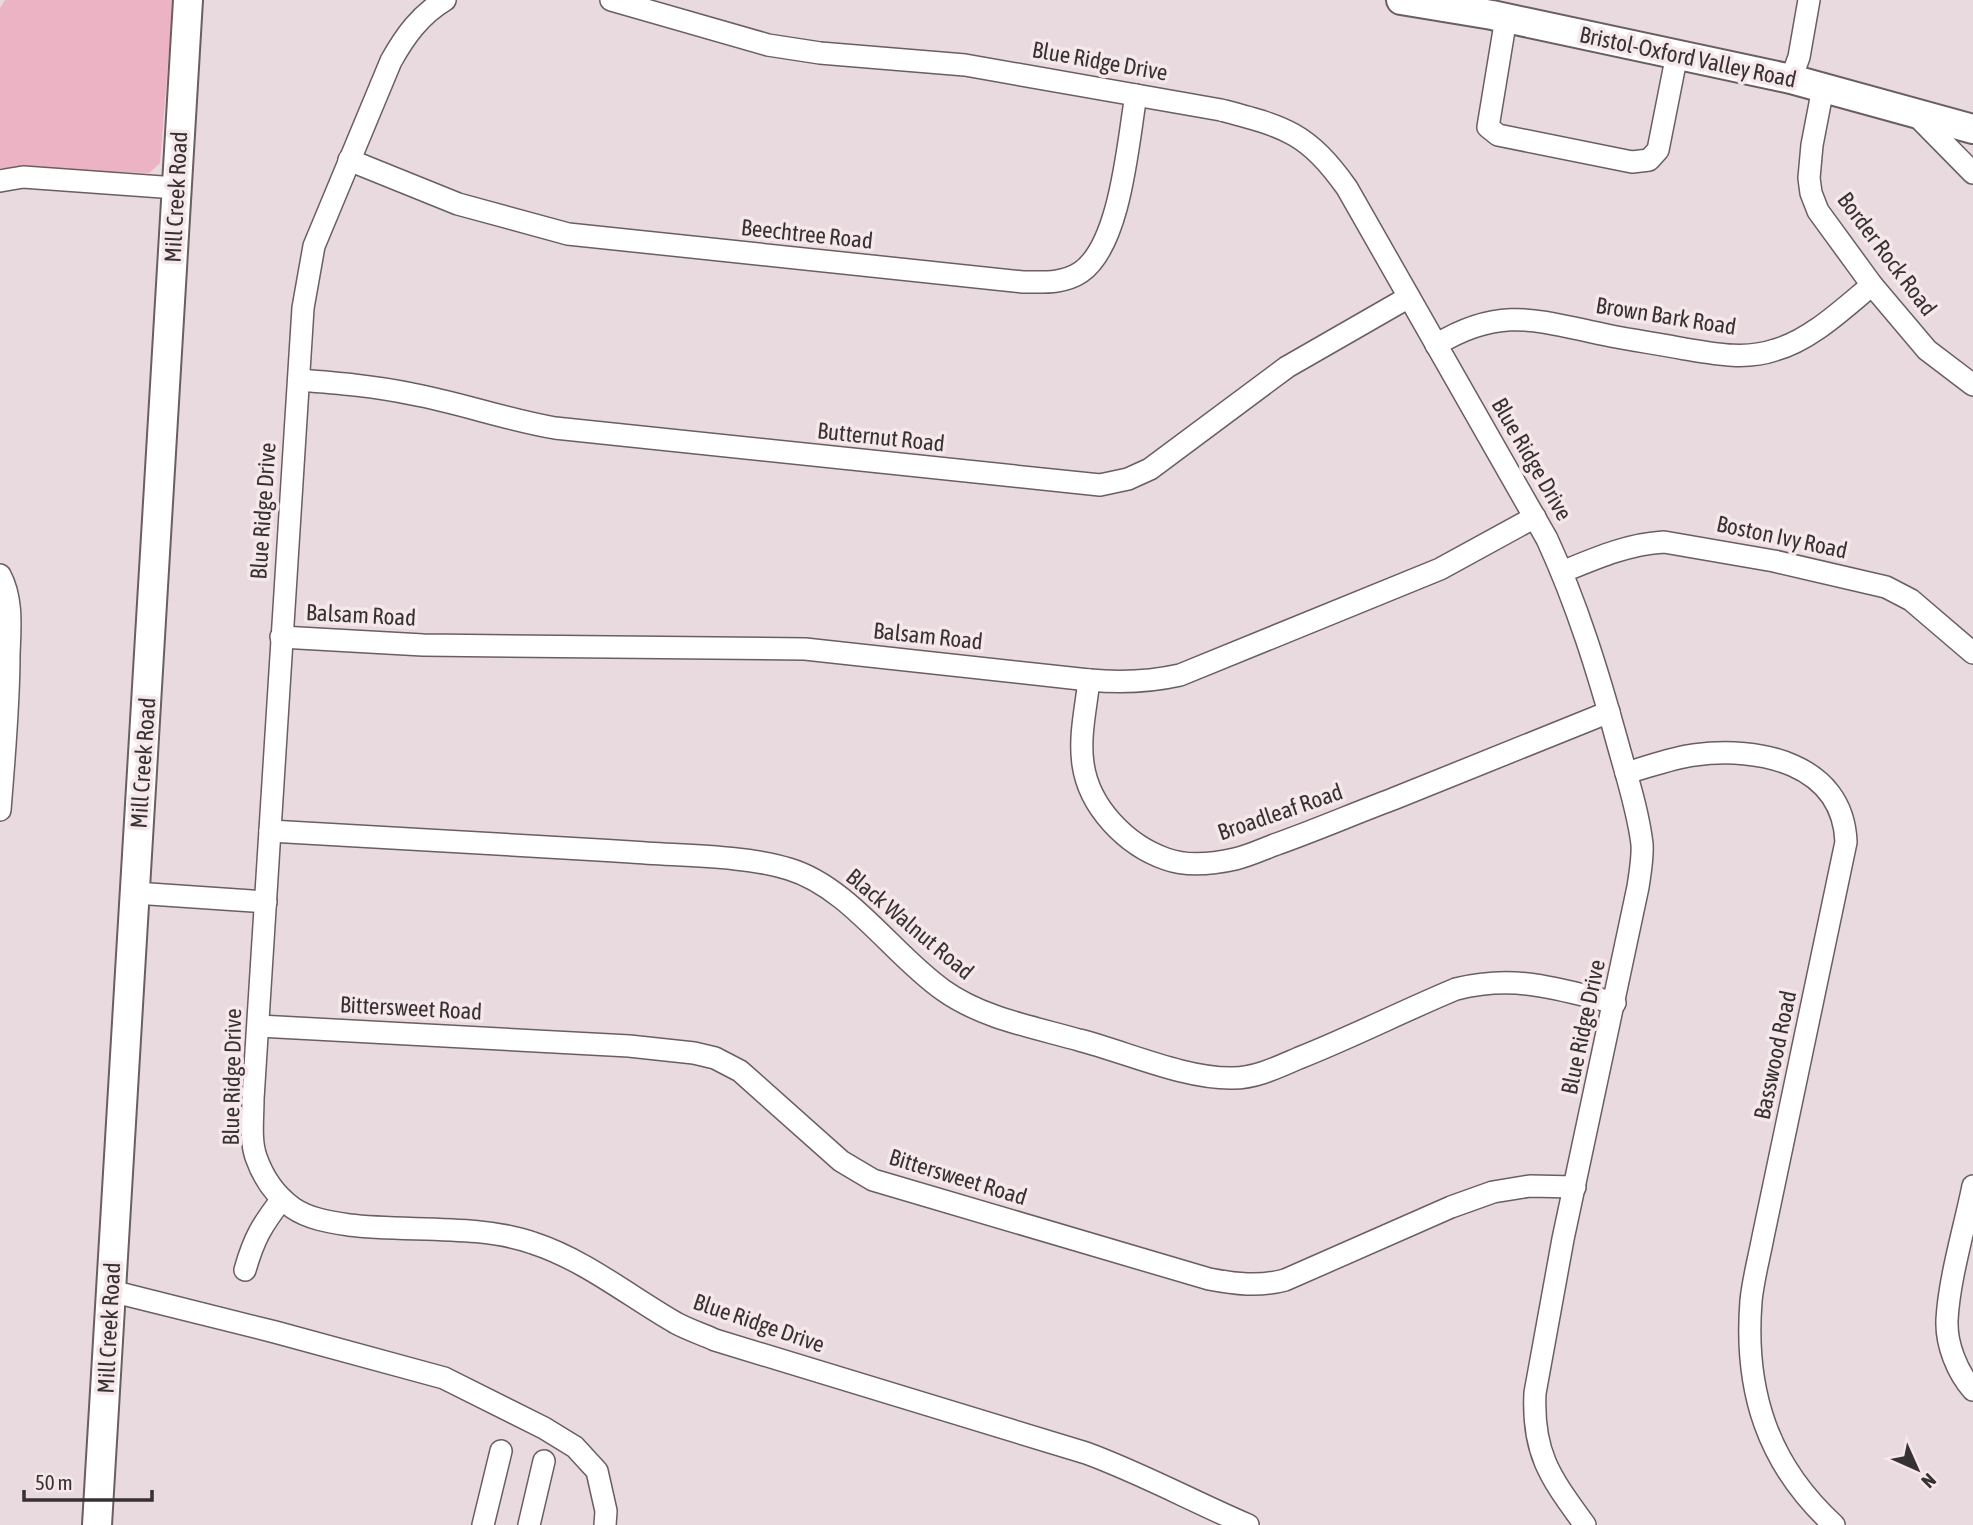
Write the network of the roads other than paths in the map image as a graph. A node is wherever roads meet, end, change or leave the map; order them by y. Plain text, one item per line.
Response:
1 (188, 0) edge
2 (444, 0) edge
3 (611, 0) edge
4 (1401, 0) edge
5 (1809, 0) edge
6 (1452, 5) edge
7 (1497, 11) edge
8 (1677, 54) junction
9 (1791, 79) junction
10 (1823, 88) junction
11 (1136, 95) junction
12 (1912, 111) junction
13 (1973, 129) edge
14 (349, 160) junction
15 (1973, 173) edge
16 (0, 181) edge
17 (176, 188) junction
18 (1872, 285) junction
19 (1409, 297) junction
20 (1437, 345) junction
21 (299, 380) junction
22 (1973, 385) edge
23 (1535, 517) junction
24 (1562, 572) junction
25 (0, 575) edge
26 (281, 637) junction
27 (1973, 653) edge
28 (1089, 680) junction
29 (1609, 712) junction
30 (1626, 773) junction
31 (0, 810) edge
32 (270, 831) junction
33 (135, 892) junction
34 (266, 902) junction
35 (1615, 1003) junction
36 (259, 1026) junction
37 (1973, 1186) edge
38 (1575, 1187) junction
39 (282, 1199) junction
40 (245, 1270) dead end
41 (111, 1291) junction
42 (1973, 1390) edge
43 (501, 1451) dead end
44 (544, 1461) dead end
45 (97, 1525) edge
46 (483, 1525) edge
47 (528, 1525) edge
48 (605, 1525) edge
49 (1248, 1525) edge
50 (1586, 1525) edge
51 (1834, 1525) edge

1 - 17 main road, Mill Creek Road
2 - 14 street, Blue Ridge Drive
3 - 11 street, Blue Ridge Drive
4 - 6 main road, Bristol-Oxford Valley Road
5 - 9 street
6 - 7 main road, Bristol-Oxford Valley Road
7 - 8 main road, Bristol-Oxford Valley Road
7 - 8 street
8 - 9 main road, Bristol-Oxford Valley Road
9 - 10 main road, Bristol-Oxford Valley Road
10 - 12 main road, Bristol-Oxford Valley Road
10 - 18 street, Border Rock Road
11 - 14 street, Beechtree Road
11 - 19 street, Blue Ridge Drive
12 - 13 main road, Bristol-Oxford Valley Road
12 - 15 street
14 - 21 street, Blue Ridge Drive
16 - 17 street
17 - 33 main road, Mill Creek Road
18 - 20 street, Brown Bark Road
18 - 22 street, Border Rock Road
19 - 20 street, Blue Ridge Drive
19 - 21 street, Butternut Road
20 - 23 street, Blue Ridge Drive
21 - 26 street, Blue Ridge Drive
23 - 24 street, Blue Ridge Drive
23 - 28 street, Balsam Road
24 - 27 street, Boston Ivy Road
24 - 29 street, Blue Ridge Drive
25 - 31 street
26 - 28 street, Balsam Road
26 - 32 street, Blue Ridge Drive
28 - 29 street, Broadleaf Road
29 - 30 street, Blue Ridge Drive
30 - 35 street, Blue Ridge Drive
30 - 51 street, Basswood Road
32 - 34 street, Blue Ridge Drive
32 - 35 street, Black Walnut Road
33 - 34 street
33 - 41 main road, Mill Creek Road
34 - 36 street, Blue Ridge Drive
35 - 38 street, Blue Ridge Drive
36 - 38 street, Bittersweet Road
36 - 39 street, Blue Ridge Drive
37 - 42 street
38 - 50 street, Blue Ridge Drive
39 - 40 street
39 - 49 street, Blue Ridge Drive
41 - 45 main road, Mill Creek Road
41 - 48 street
43 - 46 street
44 - 47 street

